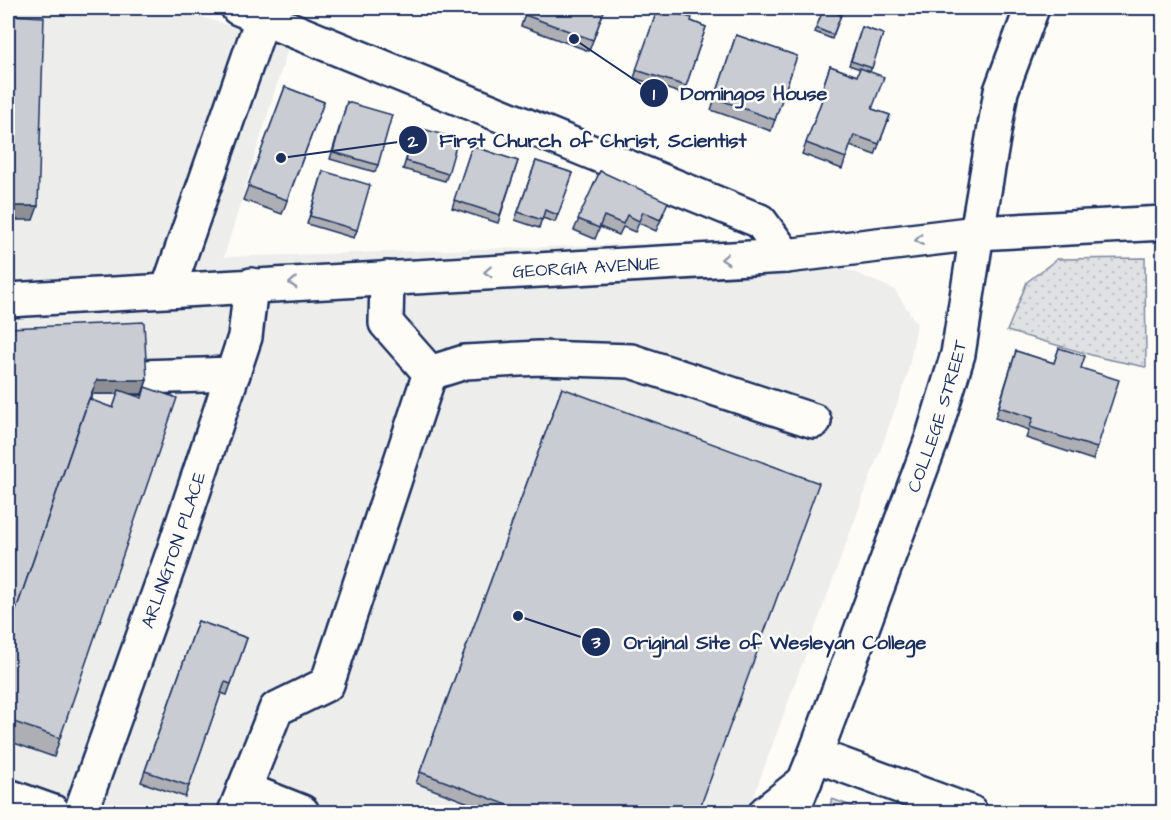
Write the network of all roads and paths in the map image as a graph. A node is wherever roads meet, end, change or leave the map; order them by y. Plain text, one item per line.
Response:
1 (1032, 8) edge
2 (256, 10) edge
3 (1164, 223) edge
4 (977, 233) junction
5 (786, 256) junction
6 (387, 278) junction
7 (251, 285) junction
8 (168, 290) junction
9 (8, 300) edge
10 (430, 373) junction
11 (233, 374) junction
12 (141, 377) edge
13 (814, 421) dead end
14 (810, 768) junction
15 (8, 796) edge
16 (240, 801) edge
17 (53, 813) edge
18 (81, 813) edge
19 (302, 813) edge
20 (766, 813) edge
21 (792, 813) edge
22 (970, 813) edge

1 - 4 street, COLLEGE STREET
2 - 5 street
2 - 8 street
3 - 4 street, GEORGIA AVENUE
4 -> 5 street, GEORGIA AVENUE
4 - 14 street, COLLEGE STREET
5 -> 6 street, GEORGIA AVENUE
6 -> 7 street, GEORGIA AVENUE
6 - 10 street
7 - 8 street, GEORGIA AVENUE
7 - 11 street, ARLINGTON PLACE
8 - 9 street, GEORGIA AVENUE
10 - 13 street
10 - 16 street
11 - 12 street
11 - 18 street, ARLINGTON PLACE
14 - 20 street
14 - 21 street, COLLEGE STREET
14 - 22 street
15 - 17 street
16 - 19 street

